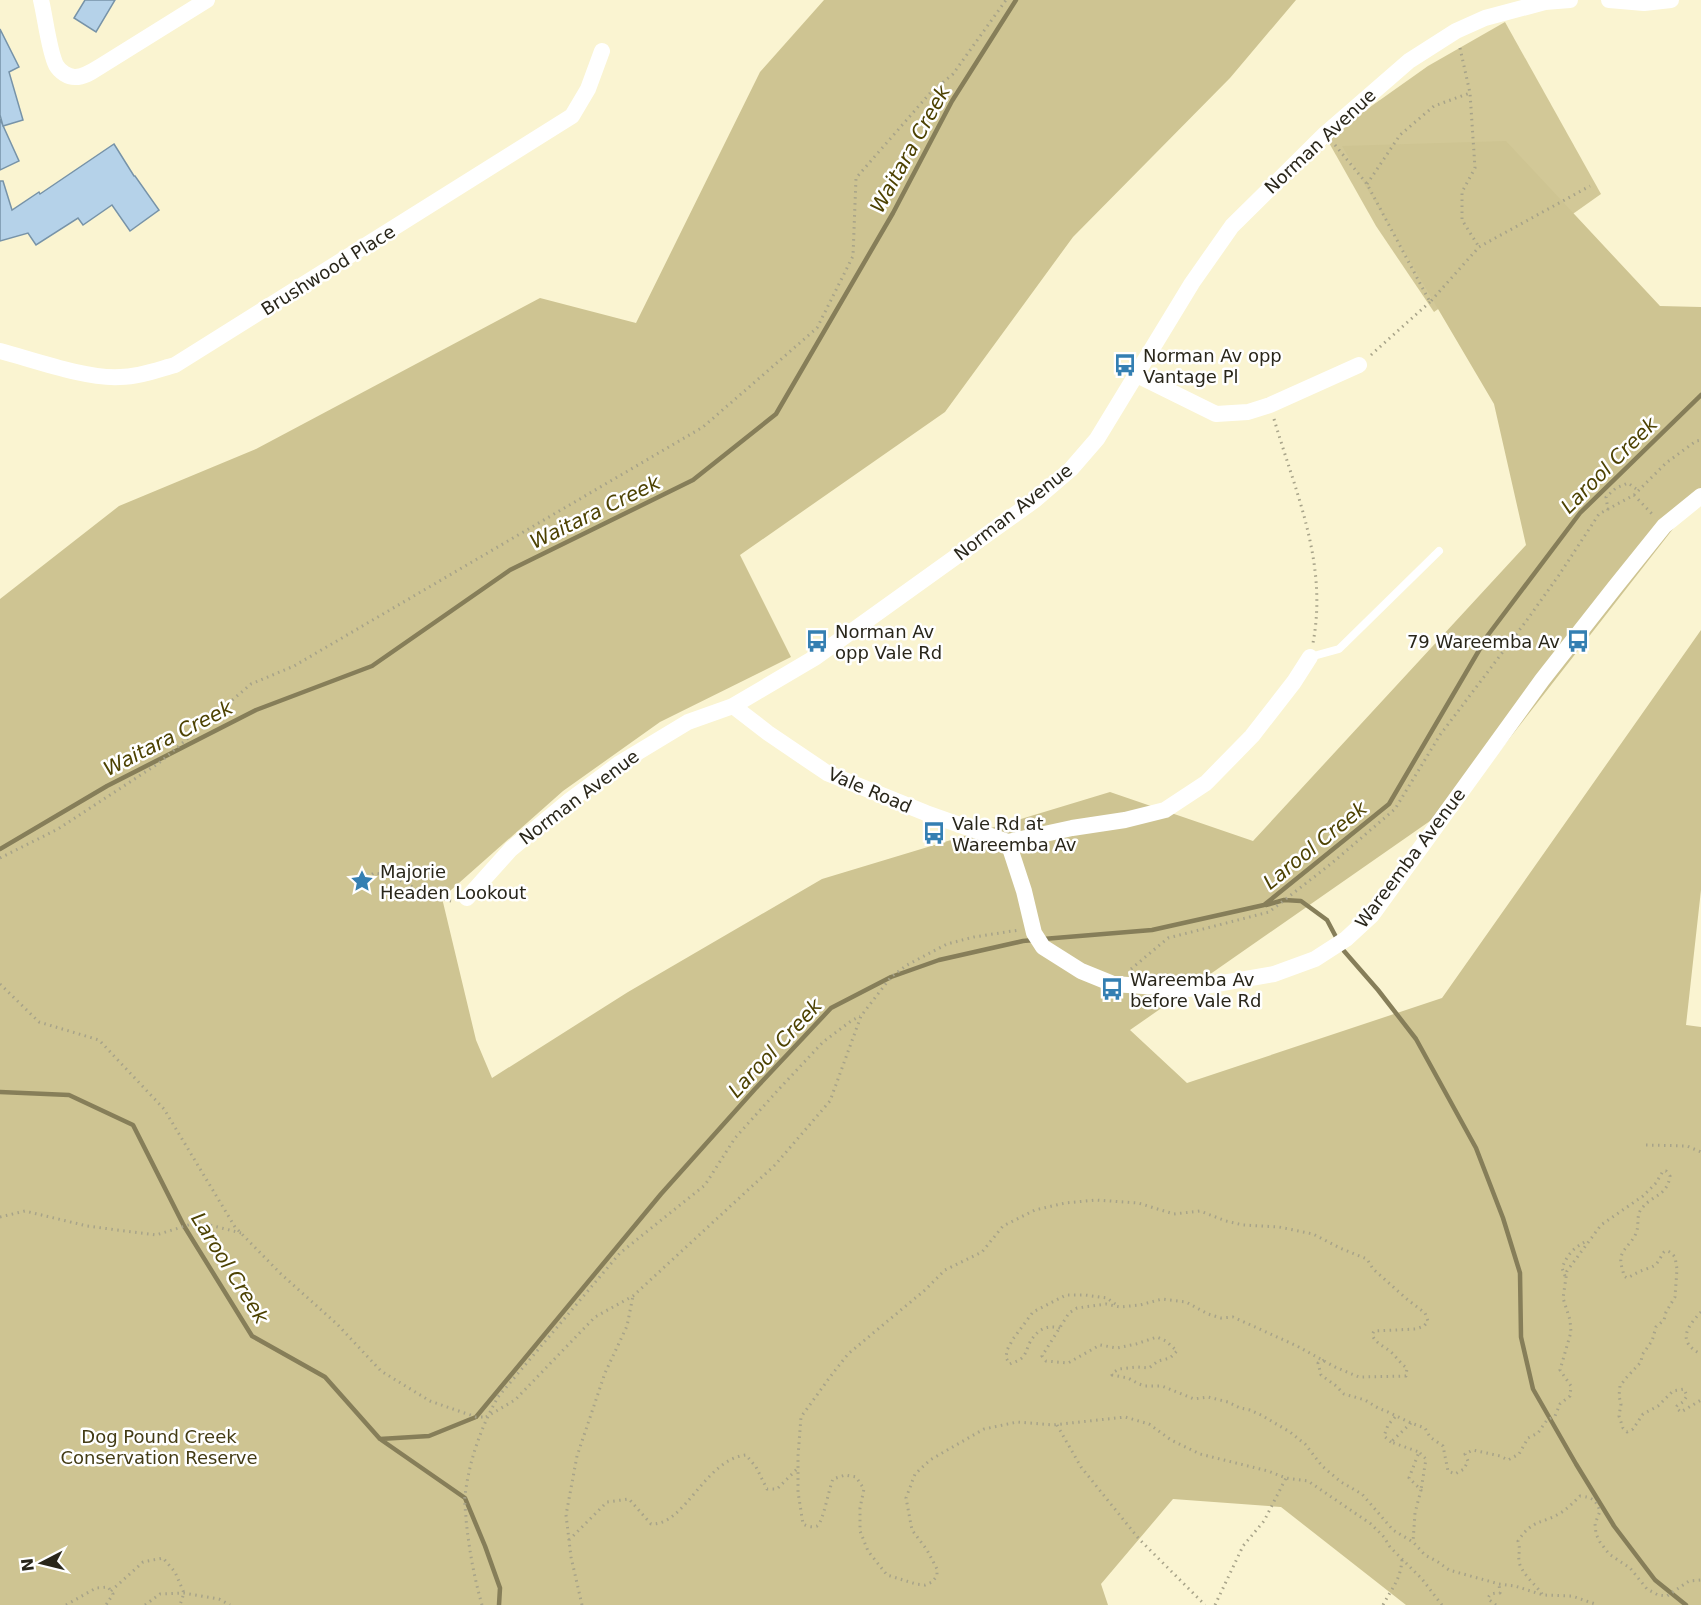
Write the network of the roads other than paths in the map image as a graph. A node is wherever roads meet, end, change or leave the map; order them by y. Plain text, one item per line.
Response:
1 (41, 0) edge
2 (207, 0) edge
3 (1570, 0) edge
4 (1609, 0) edge
5 (1671, 0) edge
6 (602, 51) dead end
7 (0, 351) edge
8 (1359, 365) road end
9 (1137, 375) junction
10 (1701, 496) edge
11 (1439, 551) dead end
12 (1310, 657) joint
13 (733, 706) junction
14 (1008, 842) junction
15 (467, 898) road end

1 - 2 street
3 - 9 street, Norman Avenue
4 - 5 street
6 - 7 street, Brushwood Place
8 - 9 street
9 - 13 street, Norman Avenue
10 - 14 street, Wareemba Avenue
11 - 12 lane
12 - 14 street
13 - 14 street, Vale Road
13 - 15 street, Norman Avenue

